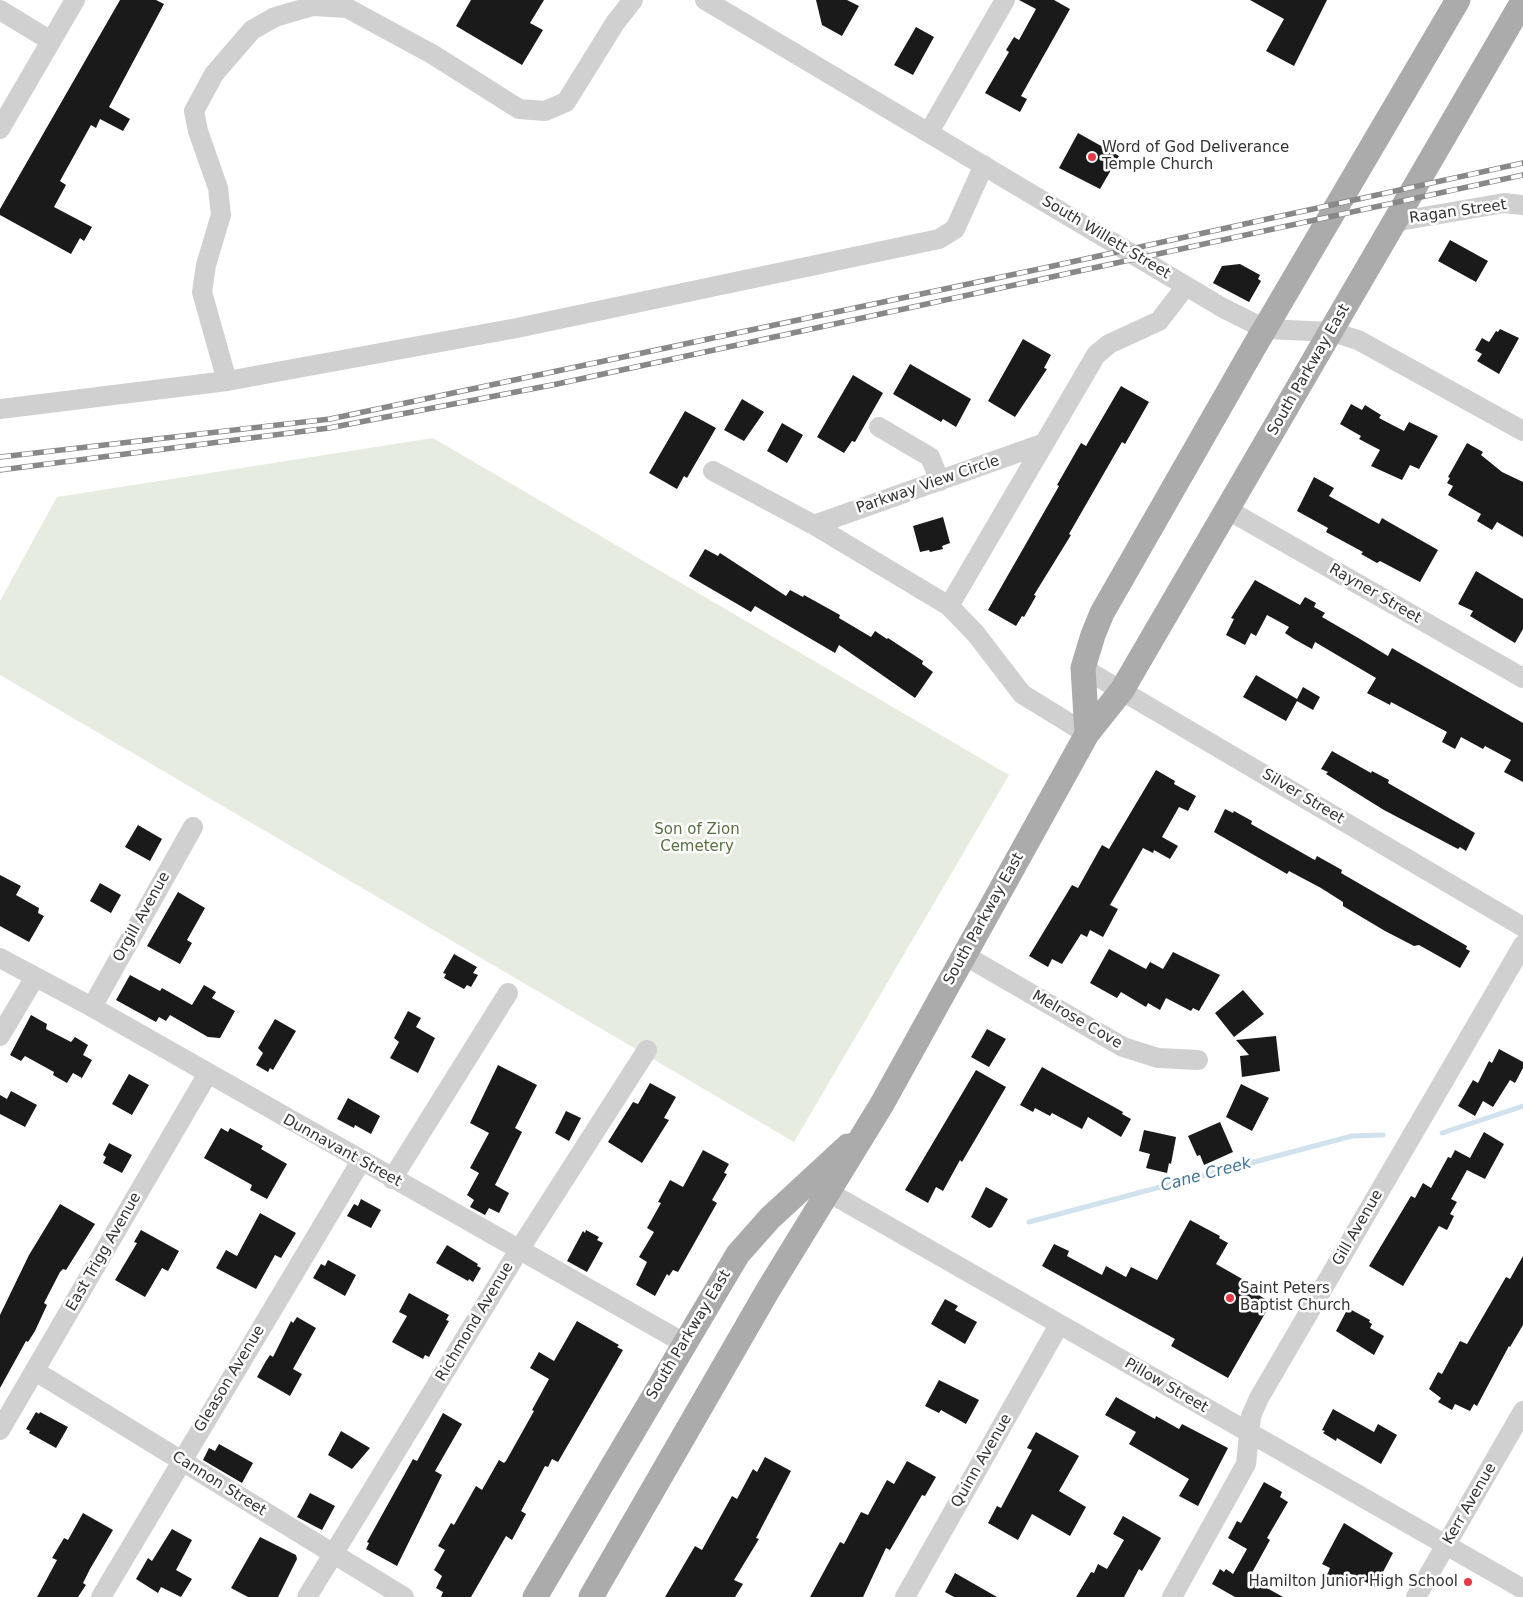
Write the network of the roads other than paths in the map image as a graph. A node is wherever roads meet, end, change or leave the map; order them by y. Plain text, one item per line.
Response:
1 (75, 0) edge
2 (633, 0) edge
3 (705, 0) edge
4 (1005, 0) edge
5 (1458, 0) edge
6 (1523, 1) edge
7 (727, 6) edge
8 (0, 10) edge
9 (51, 41) junction
10 (0, 129) edge
11 (929, 132) junction
12 (984, 165) junction
13 (1523, 205) edge
14 (1394, 222) junction
15 (1186, 286) junction
16 (1265, 329) junction
17 (1332, 332) junction
18 (227, 381) junction
19 (0, 409) edge
20 (879, 427) dead end
21 (1523, 432) edge
22 (1042, 444) junction
23 (714, 471) dead end
24 (940, 481) junction
25 (1228, 510) junction
26 (814, 525) junction
27 (949, 606) junction
28 (1082, 668) junction
29 (1523, 678) edge
30 (1122, 690) junction
31 (1086, 734) junction
32 (193, 827) dead end
33 (1523, 927) edge
34 (1523, 945) edge
35 (964, 955) junction
36 (0, 958) edge
37 (35, 977) junction
38 (508, 993) dead end
39 (92, 1007) junction
40 (0, 1036) edge
41 (647, 1050) dead end
42 (1198, 1060) dead end
43 (207, 1074) junction
44 (361, 1161) junction
45 (392, 1179) junction
46 (819, 1188) junction
47 (519, 1250) junction
48 (1059, 1326) junction
49 (684, 1343) junction
50 (35, 1371) junction
51 (1523, 1410) edge
52 (0, 1430) edge
53 (1248, 1433) junction
54 (181, 1460) junction
55 (1446, 1545) junction
56 (333, 1554) junction
57 (1523, 1589) edge
58 (101, 1597) edge
59 (307, 1597) edge
60 (404, 1597) edge
61 (535, 1597) edge
62 (591, 1597) edge
63 (905, 1597) edge
64 (1172, 1597) edge
65 (1416, 1597) edge

1 - 9 street
2 - 18 street
3 - 7 street, South Willett Street
4 - 11 street
5 - 16 main road
6 - 14 main road, South Parkway East
7 - 11 street, South Willett Street
8 - 9 street
9 - 10 street
11 - 12 street, South Willett Street
12 - 15 street, South Willett Street
12 - 18 street
13 - 14 street, Ragan Street
14 - 17 main road, South Parkway East
15 - 16 street, South Willett Street
15 - 22 street
16 - 17 street, South Willett Street
16 - 28 main road
17 - 21 street, South Willett Street
17 - 25 main road, South Parkway East
18 - 19 street
20 - 24 street
22 - 24 street, Parkway View Circle
22 - 27 street
23 - 26 street
24 - 26 street, Parkway View Circle
25 - 29 street, Rayner Street
25 - 30 main road, South Parkway East
26 - 27 street
27 - 31 street
28 - 30 street, Silver Street
28 - 31 main road
30 - 31 main road, South Parkway East
30 - 33 street, Silver Street
31 - 35 main road, South Parkway East
32 - 39 street, Orgill Avenue
34 - 53 street, Gill Avenue
35 - 42 street, Melrose Cove
35 - 46 main road, South Parkway East
36 - 37 street, Dunnavant Street
37 - 39 street, Dunnavant Street
37 - 40 street
38 - 45 street
39 - 43 street, Dunnavant Street
41 - 47 street, Richmond Avenue
43 - 44 street, Dunnavant Street
43 - 50 street, East Trigg Avenue
44 - 45 street, Dunnavant Street
44 - 54 street, Gleason Avenue
45 - 47 street, Dunnavant Street
46 - 48 street, Pillow Street
46 - 49 main road, South Parkway East
46 - 62 main road, South Parkway East
47 - 49 street, Dunnavant Street
47 - 56 street, Richmond Avenue
48 - 53 street, Pillow Street
48 - 63 street, Quinn Avenue
49 - 61 main road, South Parkway East
50 - 52 street, East Trigg Avenue
50 - 54 street, Cannon Street
51 - 55 street, Kerr Avenue
53 - 55 street, Pillow Street
53 - 64 street, Gill Avenue
54 - 56 street, Cannon Street
54 - 58 street, Gleason Avenue
55 - 57 street, Pillow Street
55 - 65 street, Kerr Avenue
56 - 59 street, Richmond Avenue
56 - 60 street, Cannon Street

